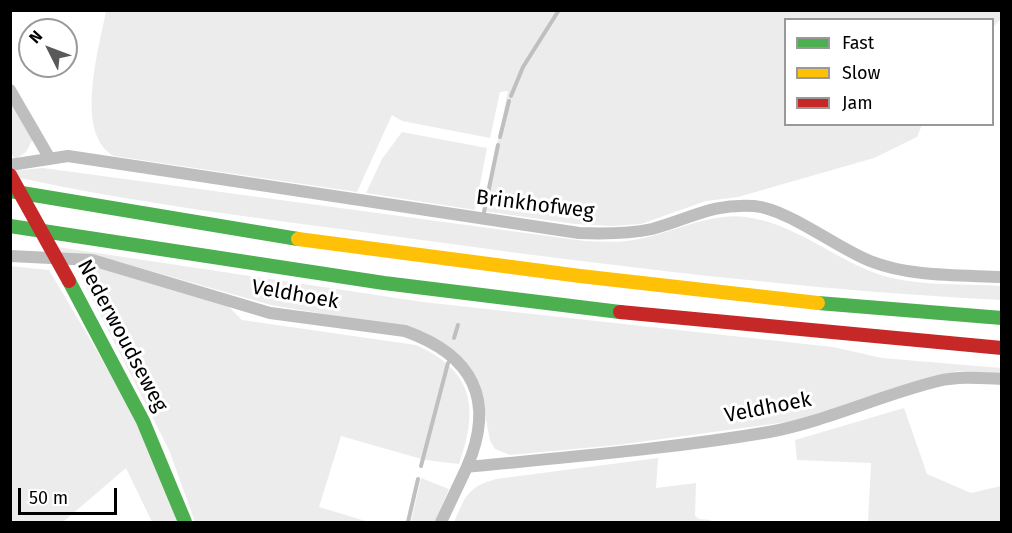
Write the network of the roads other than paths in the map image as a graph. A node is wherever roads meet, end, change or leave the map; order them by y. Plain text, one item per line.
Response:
1 (10, 90) edge
2 (51, 159) junction
3 (10, 165) edge
4 (10, 175) edge
5 (10, 191) edge
6 (10, 226) edge
7 (10, 256) edge
8 (1002, 277) edge
9 (1002, 318) edge
10 (1002, 348) edge
11 (1002, 379) edge
12 (467, 467) junction
13 (185, 522) edge
14 (441, 522) edge

1 - 2 street
2 - 3 street, Brinkhofweg
2 - 8 street, Brinkhofweg
4 - 13 main road, Nederwoudseweg, bridge
5 - 9 main road
6 - 10 main road
7 - 12 street, Veldhoek
11 - 12 street, Veldhoek
12 - 14 street, Veldhoek

